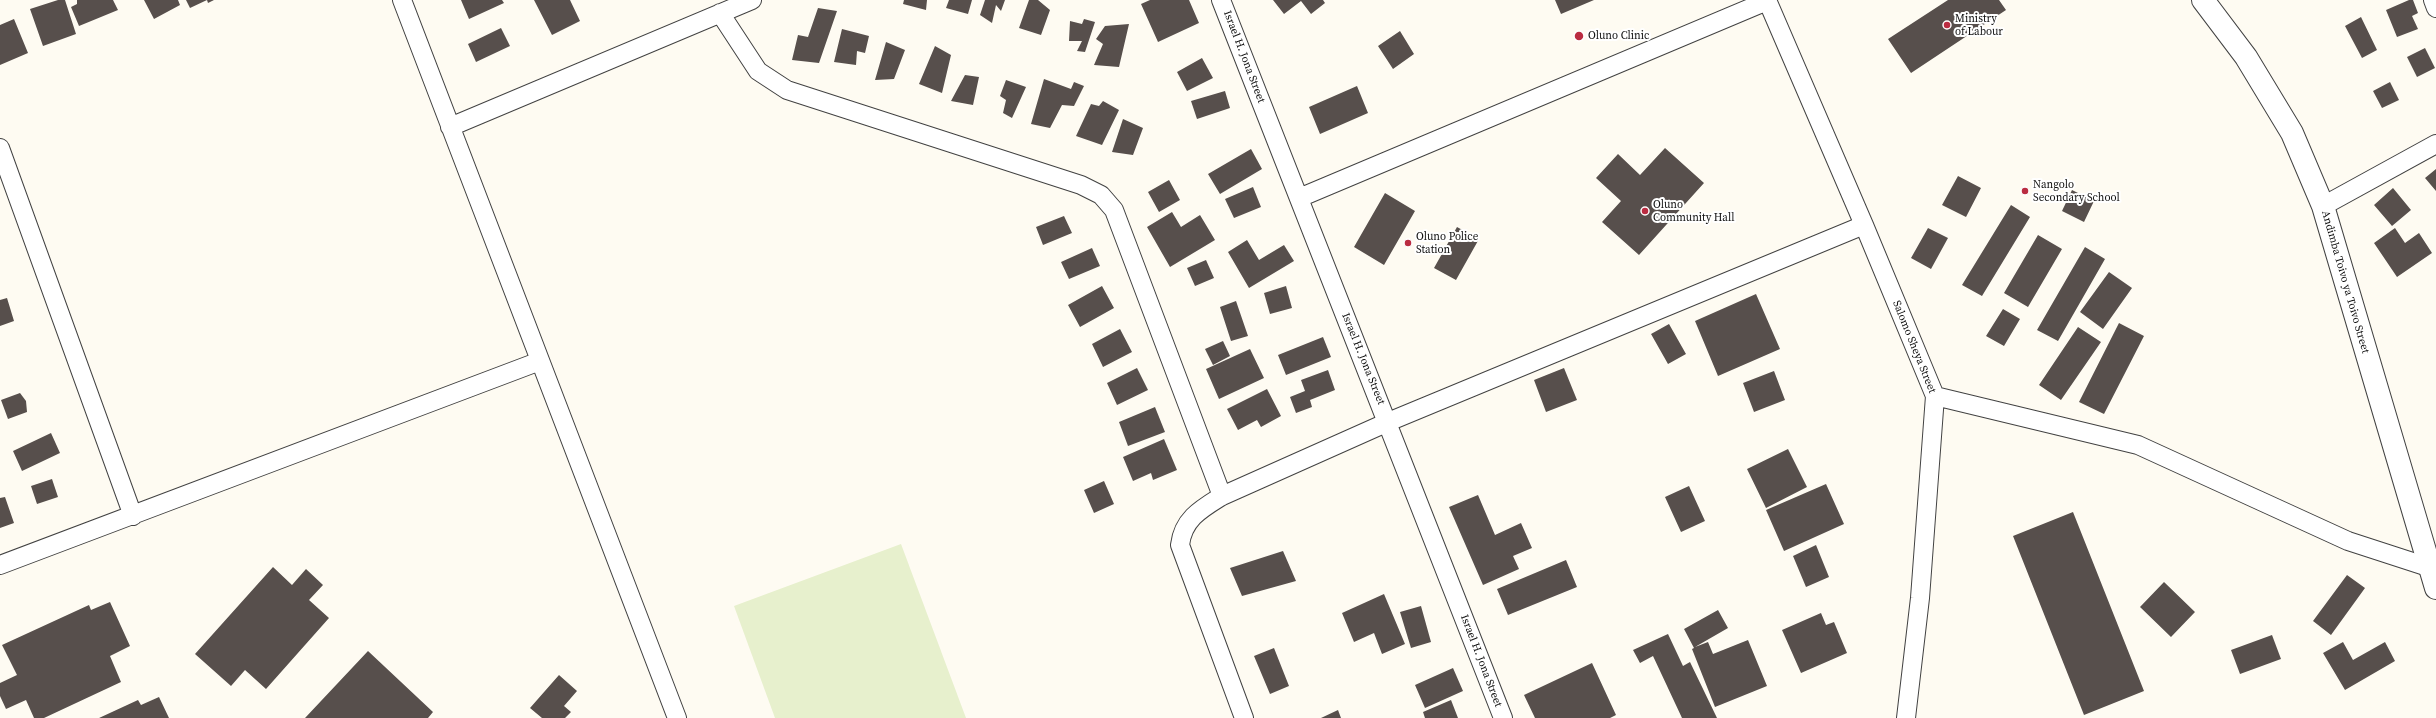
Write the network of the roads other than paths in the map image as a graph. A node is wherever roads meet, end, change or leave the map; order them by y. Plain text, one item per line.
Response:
1 (402, 0) edge
2 (752, 0) edge
3 (1221, 0) edge
4 (2204, 0) edge
5 (2433, 0) edge
6 (1767, 1) edge
7 (2436, 8) edge
8 (720, 14) junction
9 (450, 128) junction
10 (2436, 144) edge
11 (0, 148) edge
12 (1299, 198) junction
13 (2323, 206) junction
14 (1864, 225) junction
15 (540, 361) junction
16 (1935, 396) junction
17 (1388, 422) junction
18 (1222, 496) junction
19 (133, 516) junction
20 (0, 565) edge
21 (2428, 567) junction
22 (2436, 588) edge
23 (677, 718) edge
24 (1244, 718) edge
25 (1503, 718) edge
26 (1906, 718) edge

1 - 9 street
2 - 8 street
3 - 12 street, Israel H. Jona Street
4 - 13 street, Andimba Toivo ya Toivo Street
5 - 7 street
6 - 12 street
6 - 14 street, Salomo Sheya Street
8 - 9 street
8 - 18 street
9 - 15 street
10 - 13 street
11 - 19 street
12 - 17 street, Israel H. Jona Street
13 - 21 street, Andimba Toivo ya Toivo Street
14 - 16 street, Salomo Sheya Street
14 - 17 street
15 - 19 street
15 - 23 street
16 - 21 street
16 - 26 street, Salomo Sheya Street
17 - 18 street
17 - 25 street, Israel H. Jona Street
18 - 24 street
19 - 20 street
21 - 22 street, Andimba Toivo ya Toivo Street

